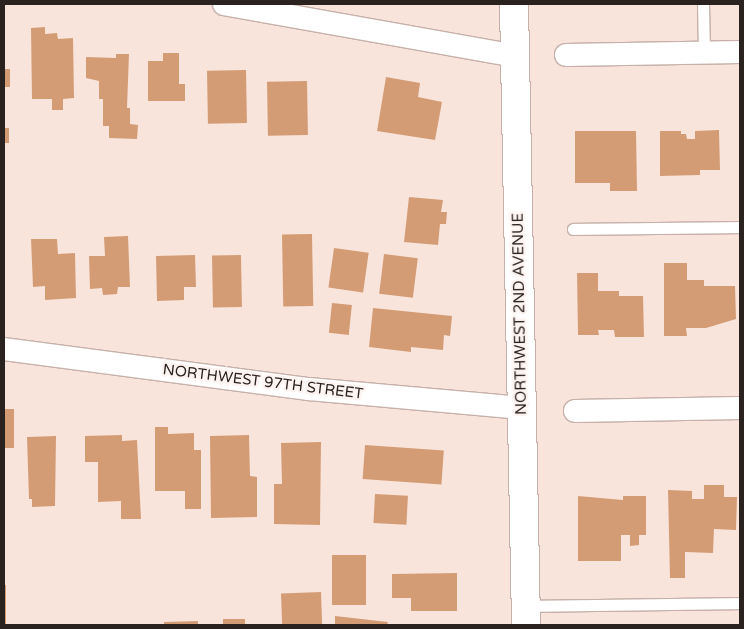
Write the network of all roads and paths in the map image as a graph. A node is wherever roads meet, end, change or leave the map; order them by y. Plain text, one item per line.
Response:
1 (224, 4) edge
2 (514, 4) edge
3 (703, 4) edge
4 (740, 52) edge
5 (704, 53) junction
6 (566, 54) dead end
7 (515, 56) junction
8 (740, 227) edge
9 (573, 229) dead end
10 (4, 349) edge
11 (522, 408) junction
12 (740, 408) edge
13 (575, 411) dead end
14 (740, 604) edge
15 (526, 616) edge

1 - 7 street
2 - 7 street, NORTHWEST 2ND AVENUE
3 - 5 lane
4 - 5 street
5 - 6 street
7 - 11 street, NORTHWEST 2ND AVENUE
8 - 9 lane
10 - 11 street, NORTHWEST 97TH STREET
11 - 15 street, NORTHWEST 2ND AVENUE
12 - 13 street
14 - 15 lane

